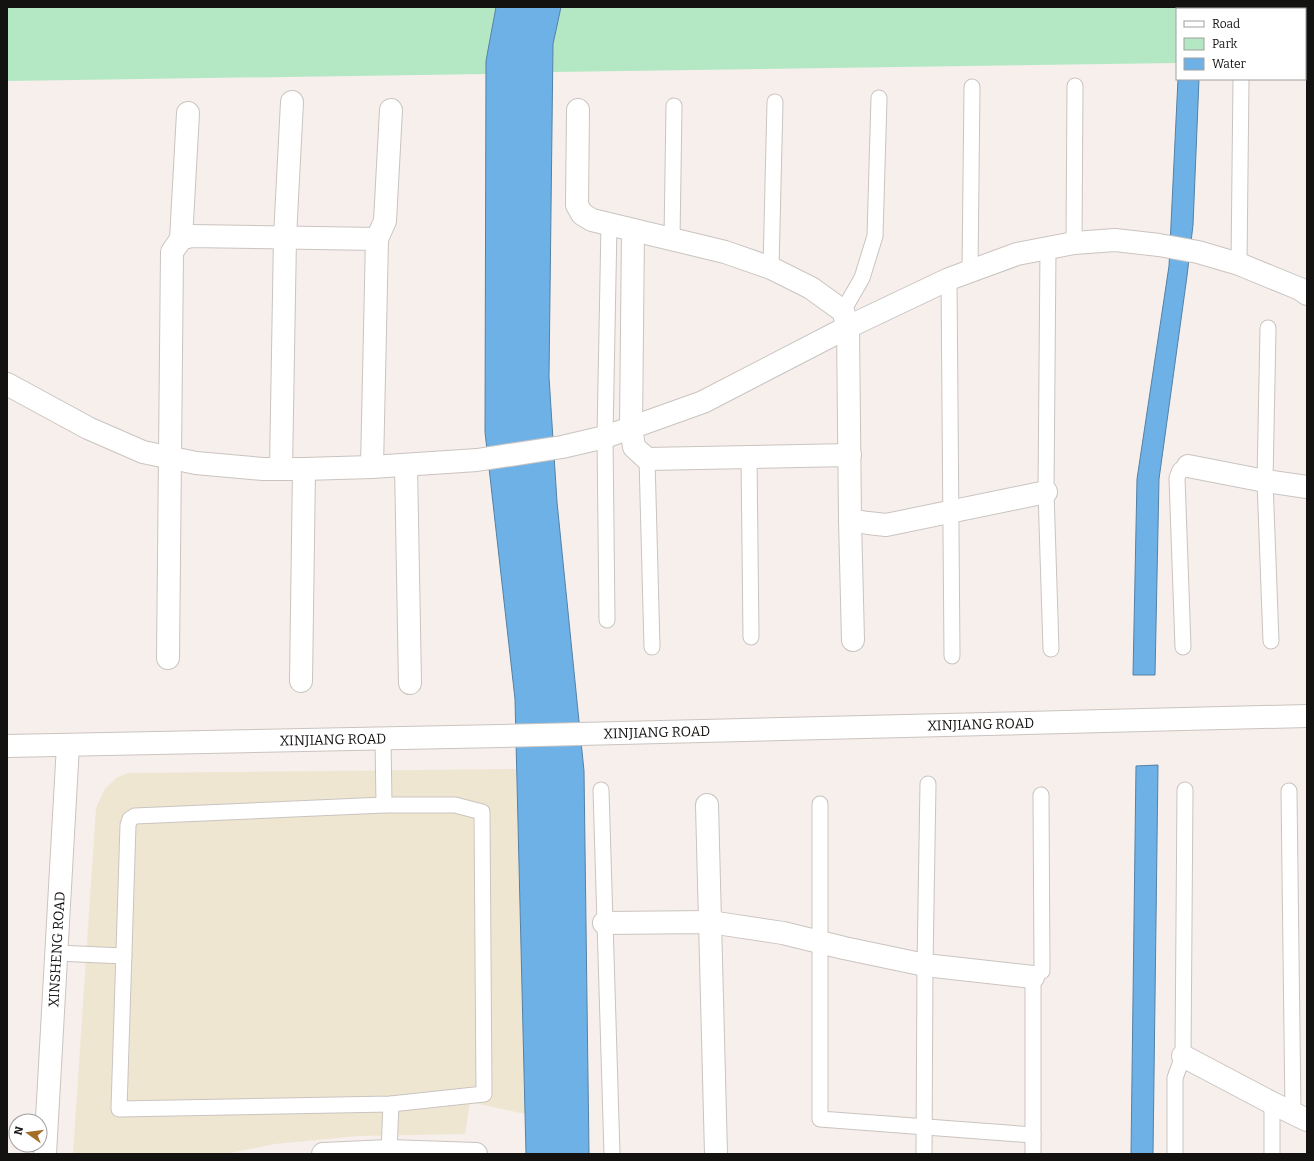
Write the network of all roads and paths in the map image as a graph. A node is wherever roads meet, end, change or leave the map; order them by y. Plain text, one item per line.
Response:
1 (1241, 80) edge
2 (1075, 86) dead end
3 (972, 87) dead end
4 (879, 98) dead end
5 (292, 102) dead end
6 (775, 102) dead end
7 (674, 106) dead end
8 (391, 110) dead end
9 (578, 110) dead end
10 (188, 113) dead end
11 (610, 224) junction
12 (633, 230) junction
13 (285, 237) junction
14 (672, 239) junction
15 (181, 240) junction
16 (377, 240) junction
17 (1074, 243) junction
18 (1048, 248) junction
19 (1240, 264) junction
20 (771, 268) junction
21 (970, 271) junction
22 (949, 279) junction
23 (1307, 294) edge
24 (846, 319) junction
25 (1268, 328) dead end
26 (7, 384) edge
27 (631, 428) junction
28 (605, 437) junction
29 (850, 455) junction
30 (171, 457) junction
31 (749, 457) junction
32 (648, 459) junction
33 (406, 465) junction
34 (1188, 466) joint
35 (372, 467) junction
36 (281, 469) junction
37 (304, 469) junction
38 (1265, 481) junction
39 (1307, 487) edge
40 (1046, 492) junction
41 (950, 512) junction
42 (850, 520) junction
43 (607, 620) dead end
44 (751, 637) dead end
45 (853, 640) dead end
46 (1270, 641) dead end
47 (652, 647) dead end
48 (1184, 647) dead end
49 (1051, 649) dead end
50 (952, 656) dead end
51 (168, 658) dead end
52 (301, 681) dead end
53 (410, 683) dead end
54 (1307, 716) edge
55 (383, 738) junction
56 (68, 745) junction
57 (7, 746) edge
58 (928, 784) dead end
59 (601, 790) dead end
60 (1185, 790) dead end
61 (1289, 791) dead end
62 (1041, 795) dead end
63 (820, 804) dead end
64 (384, 805) junction
65 (707, 805) dead end
66 (710, 922) junction
67 (604, 923) junction
68 (820, 942) junction
69 (56, 953) junction
70 (124, 956) junction
71 (925, 965) junction
72 (1033, 977) junction
73 (1183, 1056) junction
74 (1272, 1103) junction
75 (391, 1104) junction
76 (1300, 1117) edge
77 (924, 1127) junction
78 (1033, 1135) junction
79 (390, 1151) junction
80 (45, 1154) edge
81 (323, 1154) edge
82 (476, 1154) edge
83 (612, 1154) edge
84 (716, 1154) edge
85 (924, 1154) edge
86 (1033, 1154) edge
87 (1175, 1154) edge
88 (1272, 1154) edge

1 - 19 lane
2 - 17 lane
3 - 21 lane
4 - 24 lane
5 - 13 street
6 - 20 lane
7 - 14 lane
8 - 16 street
9 - 11 street
10 - 15 street
11 - 12 street
11 - 28 lane
12 - 14 street
12 - 27 street
13 - 15 street
13 - 16 street
13 - 36 street
14 - 20 street
15 - 30 street
16 - 35 street
17 - 18 street
17 - 19 street
18 - 21 street
18 - 40 lane
19 - 23 street
20 - 24 street
21 - 22 street
22 - 24 street
22 - 41 lane
24 - 27 street
24 - 29 street
25 - 38 lane
26 - 30 street
27 - 28 street
27 - 32 street
28 - 33 street
28 - 43 lane
29 - 31 street
29 - 42 street
30 - 36 street
30 - 51 street
31 - 32 street
31 - 44 lane
32 - 47 lane
33 - 35 street
33 - 53 street
34 - 38 street
34 - 48 lane
35 - 37 street
36 - 37 street
37 - 52 street
38 - 39 street
38 - 46 lane
40 - 41 street
40 - 49 lane
41 - 42 street
41 - 50 lane
42 - 45 street
54 - 55 street, XINJIANG ROAD
55 - 56 street, XINJIANG ROAD
55 - 64 lane
56 - 57 street, XINJIANG ROAD
56 - 69 street, XINSHENG ROAD
58 - 71 lane
59 - 67 lane
60 - 73 lane
61 - 76 lane
62 - 72 lane
63 - 68 lane
64 - 70 lane
64 - 75 lane
65 - 66 street
66 - 67 street
66 - 68 street
66 - 84 street
67 - 83 lane
68 - 71 street
68 - 77 lane
69 - 70 lane
69 - 80 street, XINSHENG ROAD
70 - 75 lane
71 - 72 street
71 - 77 lane
72 - 78 lane
73 - 74 street
73 - 87 lane
74 - 76 street
74 - 88 lane
75 - 79 lane
77 - 78 lane
77 - 85 lane
78 - 86 lane
79 - 81 street
79 - 82 street

